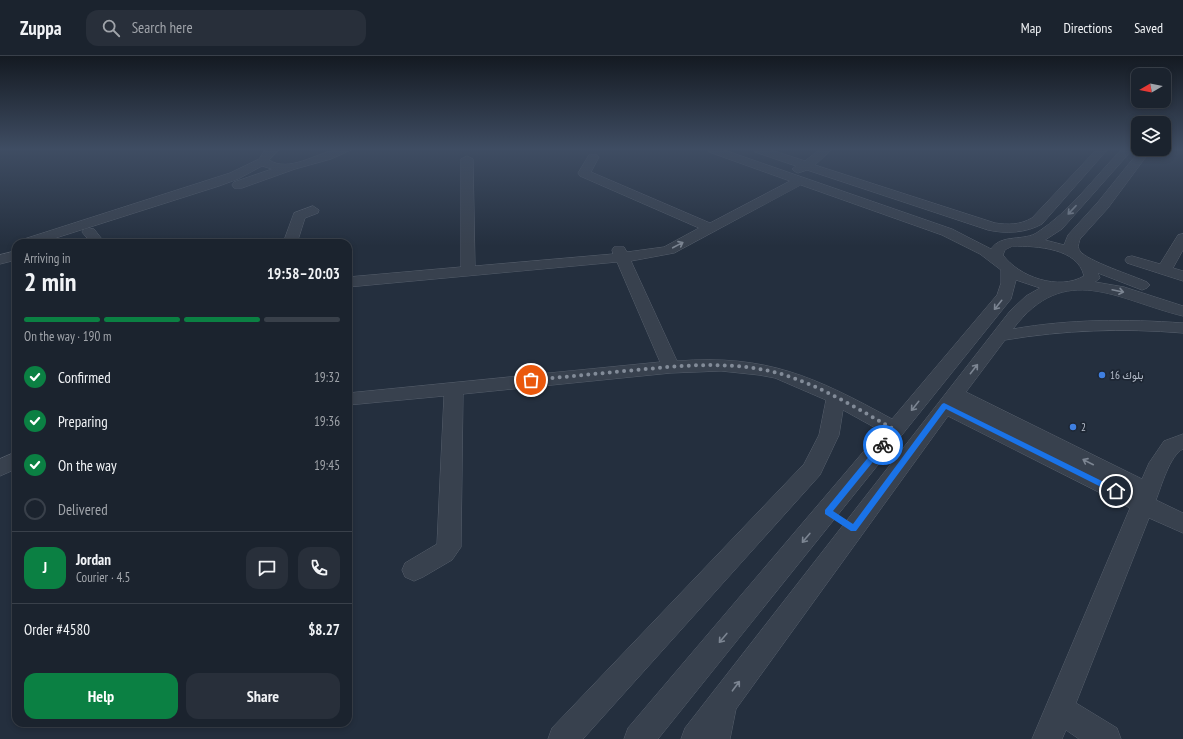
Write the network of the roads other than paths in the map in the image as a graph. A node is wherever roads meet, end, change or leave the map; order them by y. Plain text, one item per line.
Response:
1 (218, 182) edge
2 (244, 182) edge
3 (468, 182) edge
4 (604, 182) edge
5 (783, 182) edge
6 (818, 182) edge
7 (821, 182) edge
8 (827, 182) edge
9 (1073, 182) edge
10 (1098, 182) edge
11 (1121, 182) edge
12 (313, 210) dead end
13 (704, 225) junction
14 (90, 232) junction
15 (1183, 238) edge
16 (39, 239) edge
17 (73, 239) edge
18 (95, 239) edge
19 (291, 239) edge
20 (1013, 242) junction
21 (1029, 242) junction
22 (12, 247) edge
23 (0, 251) edge
24 (621, 254) junction
25 (1072, 254) junction
26 (12, 256) edge
27 (0, 260) edge
28 (1132, 260) dead end
29 (1087, 263) junction
30 (1003, 266) junction
31 (468, 268) junction
32 (1164, 270) junction
33 (352, 273) edge
34 (1183, 276) edge
35 (352, 282) edge
36 (1070, 286) junction
37 (1183, 299) edge
38 (1183, 311) edge
39 (1183, 328) edge
40 (998, 336) junction
41 (671, 367) junction
42 (454, 388) junction
43 (836, 397) junction
44 (352, 399) edge
45 (949, 400) junction
46 (895, 430) junction
47 (1183, 441) edge
48 (12, 462) edge
49 (0, 468) edge
50 (1145, 498) junction
51 (828, 512) junction
52 (1183, 524) edge
53 (854, 528) junction
54 (414, 570) dead end
55 (723, 704) junction
56 (1060, 708) junction
57 (563, 739) edge
58 (639, 739) edge
59 (696, 739) edge
60 (715, 739) edge
61 (1047, 739) edge
62 (1106, 739) edge

1 - 16 street
2 - 14 street
3 - 31 street
4 - 13 street
5 - 13 street
6 - 30 street
7 - 20 street
8 - 9 street
10 -> 21 street
11 - 25 street
12 - 19 street
13 - 24 street
14 - 17 street
14 - 18 street
15 - 32 street
20 - 21 street
20 - 30 street
21 - 25 street
22 - 23 street
24 - 31 street
24 - 41 street
25 - 29 street
26 - 27 street
28 - 32 street
29 - 36 street
29 - 37 street
30 - 36 street
30 -> 46 street
31 - 33 street
31 - 35 street
32 - 34 street
36 -> 38 street
36 - 40 street
39 - 40 street
45 -> 40 street
41 - 42 street
41 - 43 street
42 - 44 street
42 - 54 street
43 - 46 street
43 - 57 street
45 - 50 street
45 - 53 street
46 - 51 street
47 - 50 street
48 - 49 street
50 - 52 street
50 - 56 street
51 - 53 street
51 -> 58 street
55 -> 53 street
55 - 59 street
55 - 60 street
56 - 61 street
56 - 62 street

